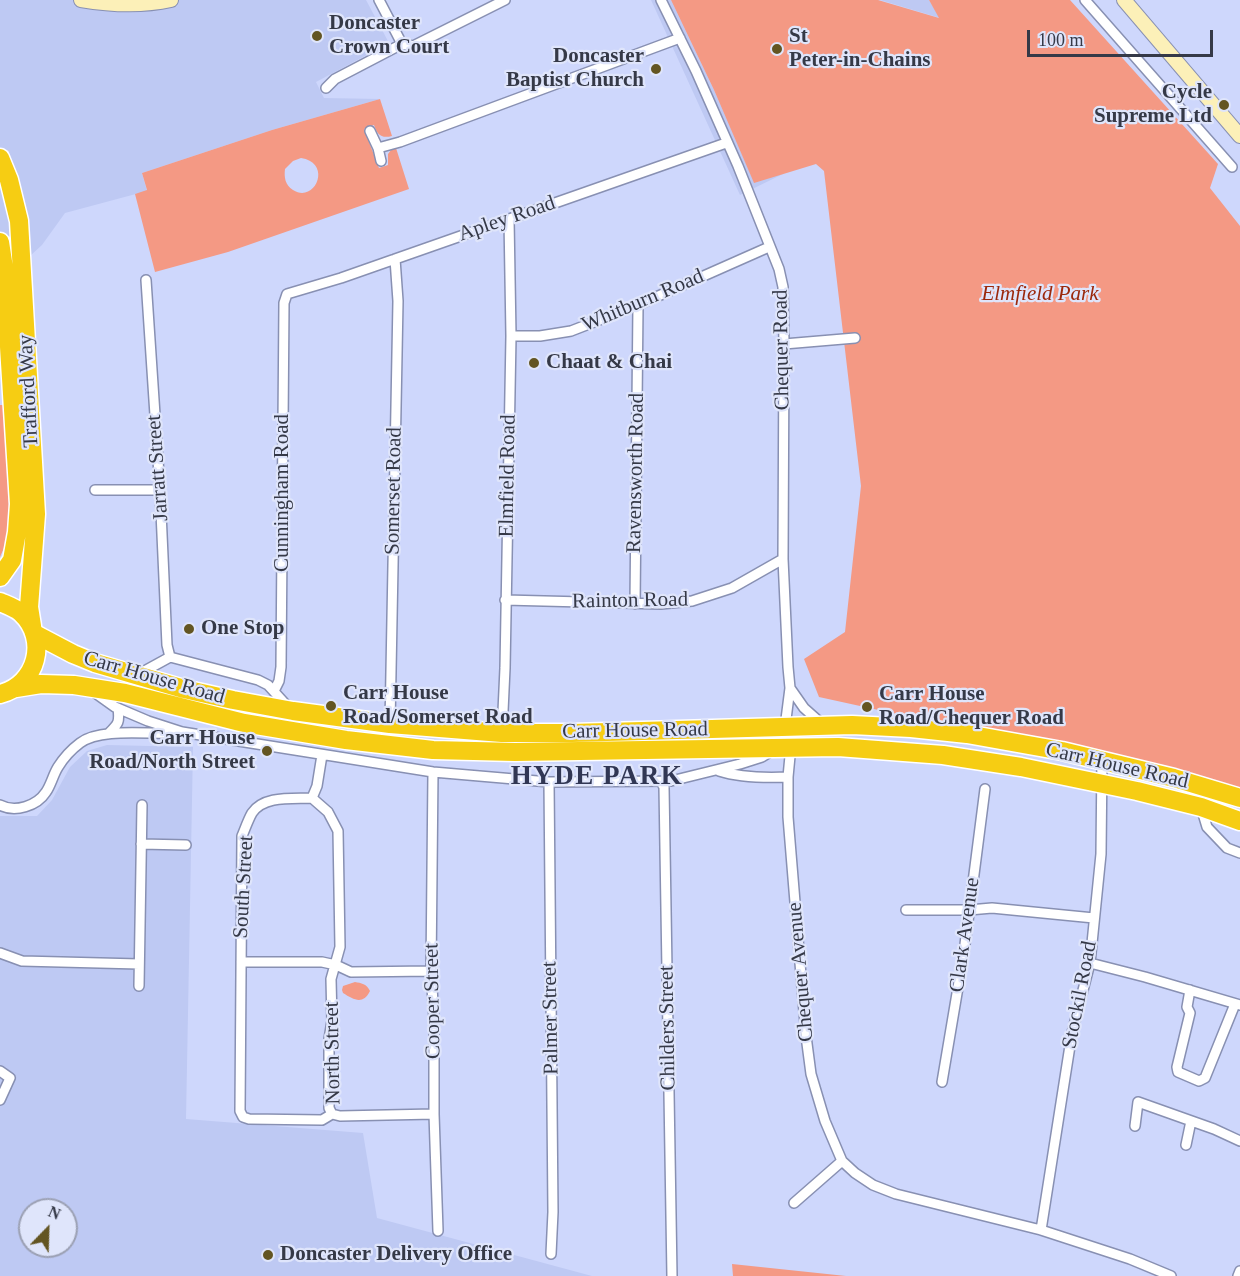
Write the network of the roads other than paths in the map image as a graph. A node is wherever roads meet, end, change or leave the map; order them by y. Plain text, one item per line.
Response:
1 (81, 0) edge
2 (171, 0) edge
3 (505, 0) edge
4 (661, 0) edge
5 (1085, 0) edge
6 (1124, 0) edge
7 (381, 1) edge
8 (680, 39) junction
9 (402, 44) junction
10 (326, 88) dead end
11 (370, 131) dead end
12 (1240, 136) edge
13 (726, 143) junction
14 (378, 148) junction
15 (0, 158) edge
16 (381, 160) dead end
17 (1232, 166) dead end
18 (509, 219) junction
19 (0, 242) edge
20 (770, 247) junction
21 (395, 259) junction
22 (146, 280) dead end
23 (287, 294) joint
24 (638, 305) junction
25 (511, 336) junction
26 (855, 338) dead end
27 (784, 344) junction
28 (95, 490) dead end
29 (160, 490) junction
30 (783, 559) junction
31 (0, 578) edge
32 (505, 600) junction
33 (0, 602) edge
34 (635, 604) junction
35 (33, 630) junction
36 (170, 657) junction
37 (136, 675) junction
38 (88, 687) junction
39 (790, 688) junction
40 (274, 691) junction
41 (7, 695) edge
42 (118, 708) junction
43 (293, 711) junction
44 (390, 724) junction
45 (824, 726) junction
46 (785, 727) junction
47 (182, 732) junction
48 (502, 733) junction
49 (108, 734) junction
50 (778, 748) junction
51 (796, 748) junction
52 (322, 755) junction
53 (1102, 759) junction
54 (717, 770) junction
55 (433, 772) junction
56 (788, 777) junction
57 (549, 782) junction
58 (662, 782) junction
59 (1101, 783) junction
60 (985, 789) dead end
61 (312, 798) junction
62 (1240, 798) edge
63 (0, 805) edge
64 (142, 805) dead end
65 (1201, 807) junction
66 (1240, 821) edge
67 (141, 844) junction
68 (186, 845) dead end
69 (1240, 853) edge
70 (906, 910) dead end
71 (969, 910) junction
72 (1094, 918) junction
73 (0, 953) edge
74 (241, 962) junction
75 (1090, 963) junction
76 (139, 964) junction
77 (336, 964) junction
78 (431, 971) junction
79 (139, 986) dead end
80 (1190, 990) junction
81 (1238, 1004) edge
82 (0, 1071) edge
83 (942, 1082) dead end
84 (0, 1100) edge
85 (332, 1114) junction
86 (434, 1114) junction
87 (1191, 1121) junction
88 (1135, 1126) dead end
89 (1240, 1141) edge
90 (1186, 1145) dead end
91 (842, 1161) junction
92 (794, 1203) dead end
93 (1041, 1230) junction
94 (438, 1231) dead end
95 (551, 1254) dead end
96 (1240, 1271) edge
97 (672, 1276) edge
98 (1171, 1276) edge
99 (1238, 1276) edge

1 - 2 street
3 - 9 street
4 - 8 street, Chequer Road
5 - 17 street
6 - 12 street
7 - 9 street
8 - 13 street, Chequer Road
8 - 14 street
9 - 10 street
11 - 14 street
13 - 18 street, Apley Road
13 - 20 street, Chequer Road
14 - 16 street
15 - 35 highway, Trafford Way
18 - 21 street, Apley Road
18 - 25 street, Elmfield Road
19 - 31 highway, Trafford Way
20 - 24 street, Whitburn Road
20 - 27 street, Chequer Road
21 - 23 street, Apley Road
21 - 44 street, Somerset Road
22 - 29 street, Jarratt Street
23 - 40 street, Cunningham Road
24 - 25 street, Whitburn Road
24 - 34 street, Ravensworth Road
25 - 32 street, Elmfield Road
26 - 27 street
27 - 30 street, Chequer Road
28 - 29 street
29 - 36 street, Jarratt Street
30 - 34 street, Rainton Road
30 - 39 street, Chequer Road
32 - 34 street, Rainton Road
32 - 48 street, Elmfield Road
33 - 35 highway, Carr House Road
35 - 37 highway, Carr House Road
35 - 41 highway, Trafford Way
36 - 37 street
36 - 40 street
37 - 43 highway, Carr House Road
38 - 41 highway, Carr House Road
38 - 42 street
38 - 50 highway, Carr House Road
39 - 45 street
39 - 46 street, Chequer Road
40 - 43 street
42 - 47 street
42 - 49 street
43 - 44 highway, Carr House Road
44 - 48 highway, Carr House Road
45 - 46 highway, Carr House Road
45 - 53 highway, Carr House Road
46 - 48 highway, Carr House Road
47 - 49 street
47 - 52 street
49 - 63 street
50 - 51 highway, Carr House Road
50 - 54 street
51 - 56 street, Chequer Avenue
51 - 59 highway, Carr House Road
52 - 55 street
52 - 61 street
53 - 59 street, Stockil Road
53 - 62 highway, Carr House Road
54 - 56 street
54 - 58 street
55 - 57 street
55 - 78 street, Cooper Street
56 - 91 street, Chequer Avenue
57 - 58 street
57 - 95 street, Palmer Street
58 - 97 street, Childers Street
59 - 65 highway, Carr House Road
59 - 72 street, Stockil Road
60 - 71 street, Clark Avenue
61 - 74 street, South Street
61 - 77 street, North Street
64 - 67 street
65 - 66 highway, Carr House Road
65 - 69 street, Carr House Road
67 - 68 street
67 - 76 street
70 - 71 street
71 - 72 street
71 - 83 street, Clark Avenue
72 - 75 street, Stockil Road
73 - 76 street
74 - 77 street, South Street
74 - 85 street, South Street
75 - 80 street
75 - 93 street, Stockil Road
76 - 79 street
77 - 78 street, North Street
77 - 85 street, North Street
78 - 86 street, Cooper Street
80 - 81 street
80 - 81 street
82 - 84 street
85 - 86 street, North Street
86 - 94 street, Cooper Street
87 - 88 street
87 - 89 street
87 - 90 street
91 - 92 street
91 - 93 street, Chequer Avenue
93 - 98 street, Chequer Avenue
96 - 99 street

